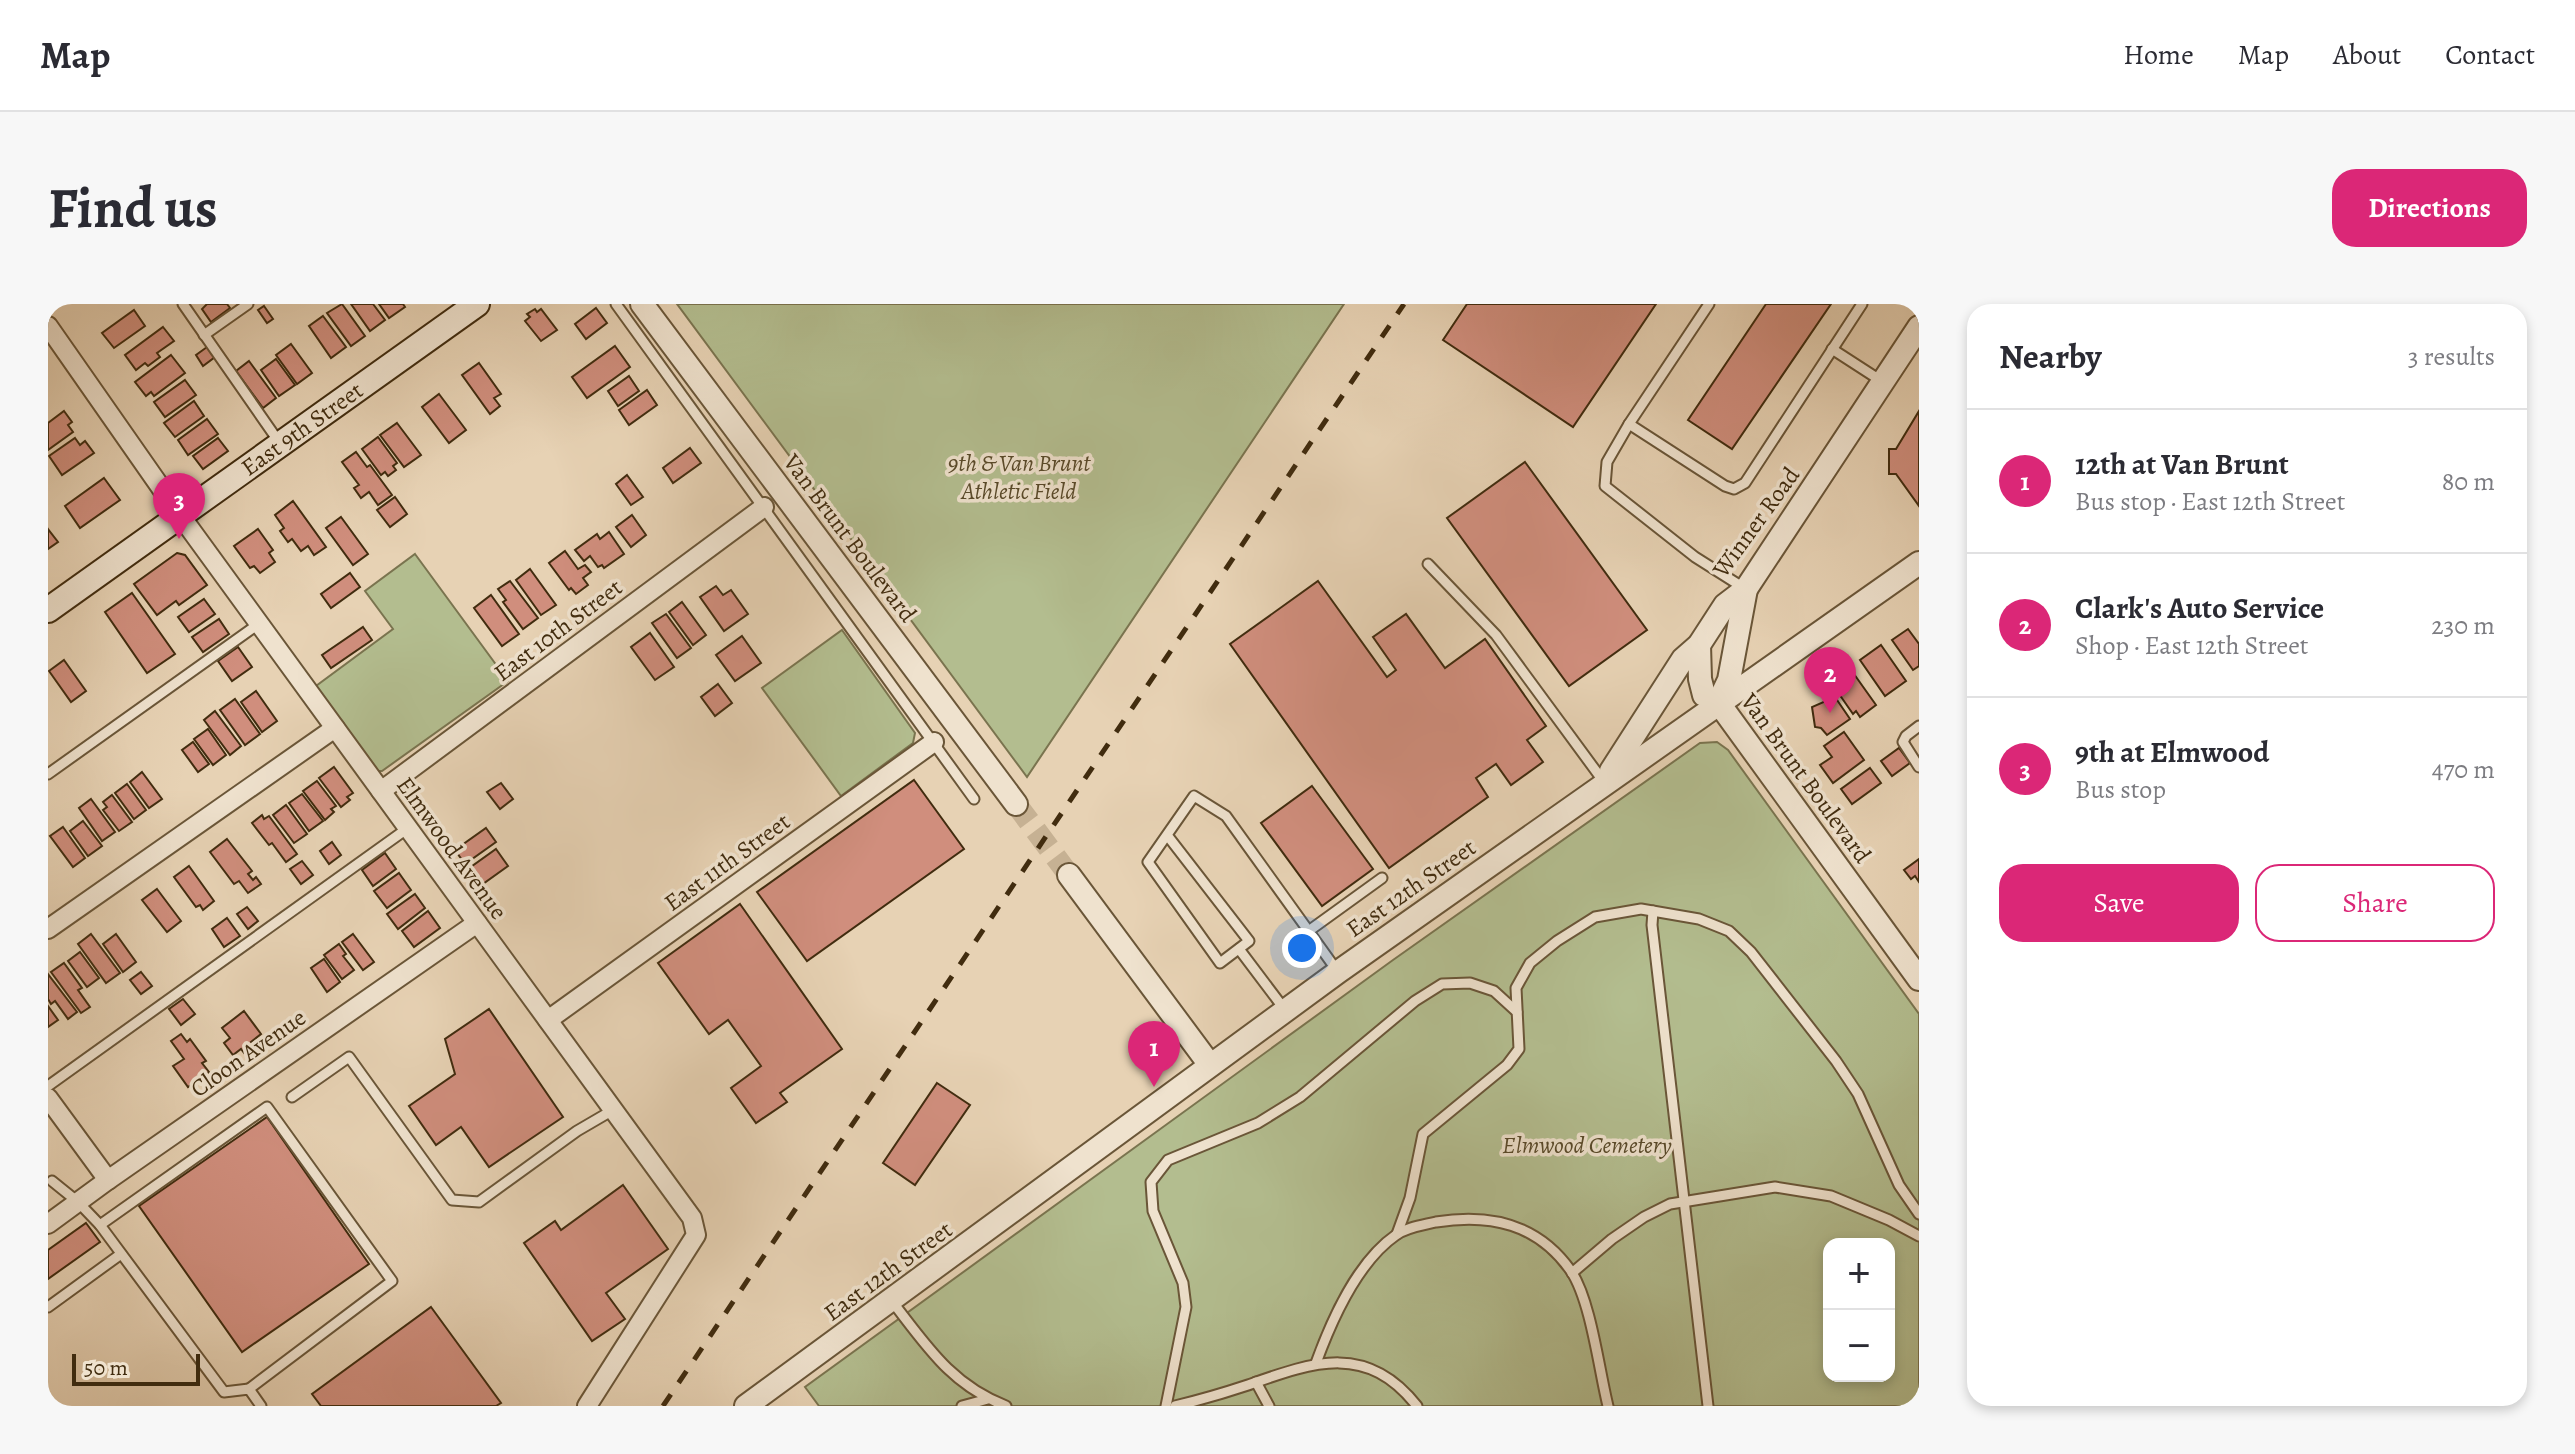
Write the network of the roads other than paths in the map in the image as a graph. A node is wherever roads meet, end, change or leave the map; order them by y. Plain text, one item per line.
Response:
1 (183, 304) edge
2 (248, 304) edge
3 (477, 304) edge
4 (616, 304) edge
5 (642, 304) edge
6 (1709, 304) edge
7 (1862, 304) edge
8 (48, 326) edge
9 (1919, 327) edge
10 (204, 335) junction
11 (1832, 349) junction
12 (1883, 382) junction
13 (1629, 424) junction
14 (281, 444) junction
15 (764, 507) junction
16 (180, 515) junction
17 (1919, 563) edge
18 (1428, 564) dead end
19 (1746, 589) junction
20 (48, 610) edge
21 (260, 623) junction
22 (1699, 645) junction
23 (1718, 702) junction
24 (1919, 726) edge
25 (335, 728) junction
26 (934, 742) junction
27 (1919, 767) edge
28 (48, 774) edge
29 (1604, 782) junction
30 (381, 791) junction
31 (974, 799) dead end
32 (1016, 804) tunnel mouth
33 (408, 828) junction
34 (1167, 835) junction
35 (1069, 875) tunnel mouth
36 (1382, 878) dead end
37 (1653, 911) junction
38 (477, 923) junction
39 (48, 929) edge
40 (1310, 930) junction
41 (1239, 949) junction
42 (1338, 972) junction
43 (1919, 979) edge
44 (1285, 1011) junction
45 (1517, 1012) junction
46 (548, 1020) junction
47 (1210, 1065) junction
48 (48, 1086) edge
49 (292, 1097) dead end
50 (48, 1098) edge
51 (613, 1110) junction
52 (108, 1180) junction
53 (52, 1181) dead end
54 (1684, 1201) junction
55 (78, 1202) junction
56 (1919, 1214) edge
57 (48, 1224) edge
58 (100, 1225) junction
59 (1397, 1234) junction
60 (1919, 1236) edge
61 (121, 1254) junction
62 (1572, 1273) junction
63 (891, 1300) junction
64 (48, 1307) edge
65 (1316, 1363) junction
66 (1256, 1382) junction
67 (249, 1389) junction
68 (988, 1399) junction
69 (760, 1402) edge
70 (261, 1406) edge
71 (587, 1406) edge
72 (962, 1406) edge
73 (1006, 1406) edge
74 (1166, 1406) edge
75 (1175, 1406) edge
76 (1269, 1406) edge
77 (1417, 1406) edge
78 (1608, 1406) edge
79 (1708, 1406) edge

1 - 10 lane
2 - 10 lane
3 - 14 main road, East 9th Street
4 - 15 lane
5 - 32 street, Van Brunt Boulevard
6 - 13 lane
7 - 11 lane
8 - 16 street, Elmwood Avenue
9 - 12 street, Winner Road
10 - 14 lane
11 - 12 lane
11 - 13 lane
12 - 19 street, Winner Road
13 - 19 lane
14 - 16 main road, East 9th Street
15 - 26 lane
15 - 30 street, East 10th Street
16 - 20 main road, East 9th Street
16 - 21 street, Elmwood Avenue
17 - 23 street, East 12th Street
18 - 29 lane
19 - 22 street, Winner Road
19 - 23 street, Van Brunt Boulevard
21 - 25 street, Elmwood Avenue
21 - 28 lane
22 - 23 street
22 - 29 street, Winner Road
23 - 29 street, East 12th Street
23 - 43 street, Van Brunt Boulevard
24 - 27 lane
25 - 30 street, Elmwood Avenue
25 - 39 street
26 - 31 lane
26 - 46 street, East 11th Street
29 - 42 street, East 12th Street
30 - 33 street, Elmwood Avenue
33 - 38 street, Elmwood Avenue
33 - 48 lane
34 - 40 lane
34 - 41 lane
34 - 41 lane
35 - 47 street
36 - 40 lane
37 - 45 lane
37 - 54 lane
37 - 56 lane
38 - 46 street, Elmwood Avenue
38 - 52 street, Cloon Avenue
40 - 42 lane
41 - 44 lane
42 - 44 street, East 12th Street
44 - 47 street, East 12th Street
45 - 59 lane
45 - 74 lane
46 - 51 street, Elmwood Avenue
47 - 63 street, East 12th Street
49 - 51 lane
50 - 52 street
51 - 71 street, Elmwood Avenue
52 - 55 street, Cloon Avenue
53 - 55 lane
54 - 60 lane
54 - 62 lane
54 - 79 lane
55 - 57 street, Cloon Avenue
55 - 58 lane
58 - 61 lane
58 - 67 lane
59 - 62 lane
59 - 65 lane
61 - 64 lane
61 - 67 lane
62 - 78 lane
63 - 68 lane
63 - 69 street, East 12th Street
65 - 66 lane
65 - 77 lane
66 - 75 lane
66 - 76 lane
67 - 70 lane
68 - 72 lane
68 - 73 lane

